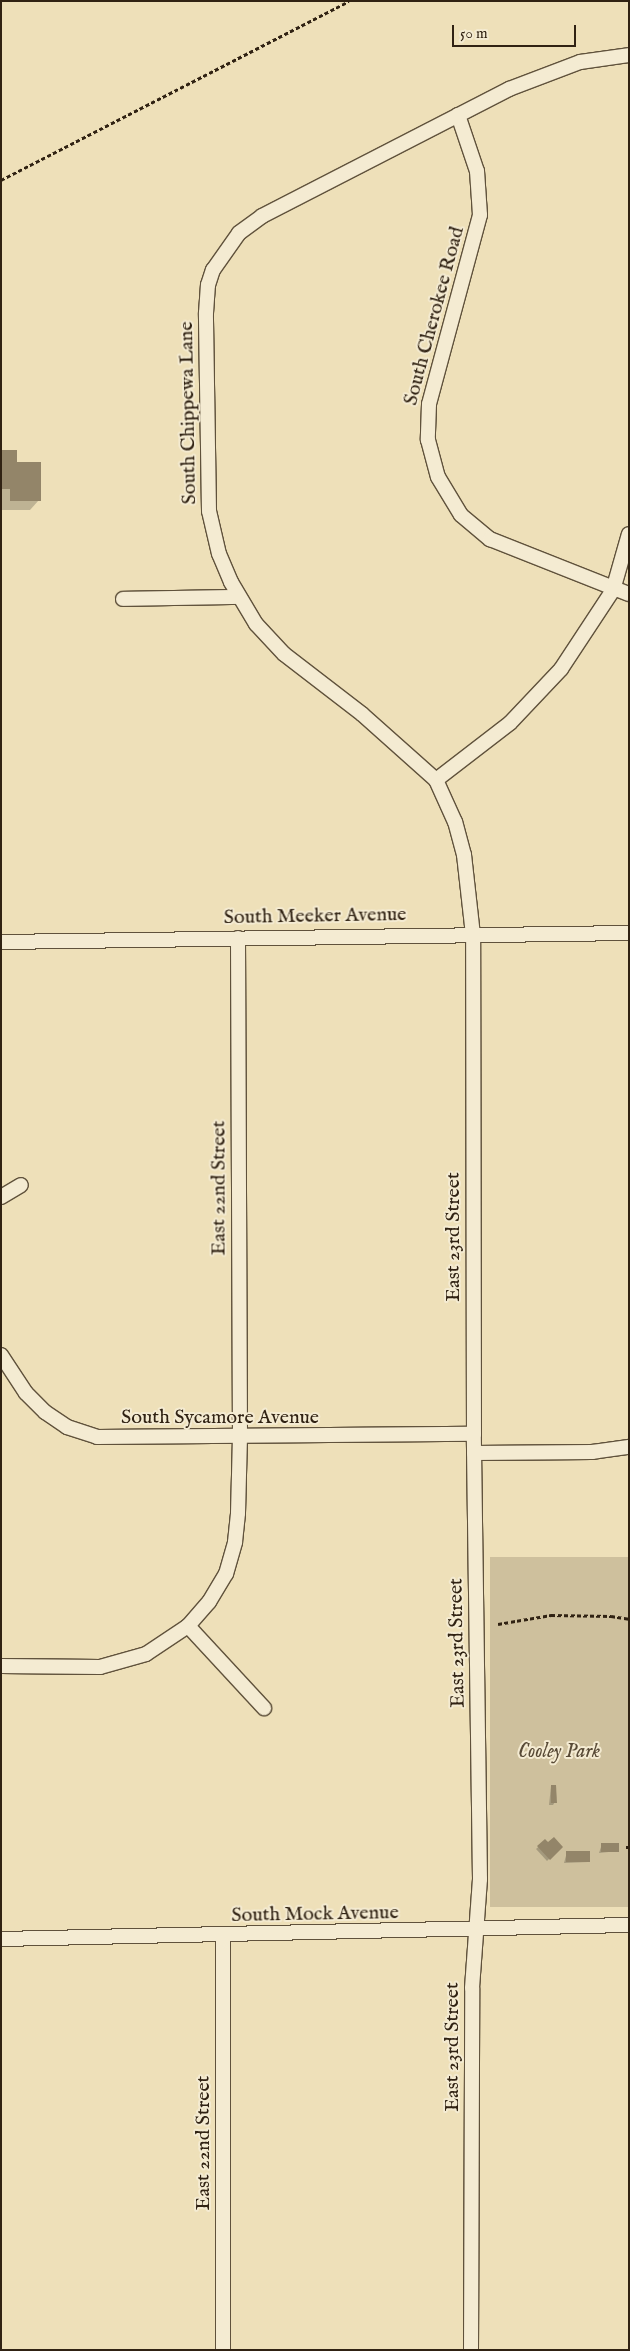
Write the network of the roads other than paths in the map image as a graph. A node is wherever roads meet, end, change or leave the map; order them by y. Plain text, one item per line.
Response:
1 (629, 55) edge
2 (458, 115) junction
3 (629, 534) edge
4 (613, 590) junction
5 (629, 594) edge
6 (239, 597) junction
7 (123, 599) dead end
8 (436, 780) junction
9 (629, 933) edge
10 (473, 934) junction
11 (238, 938) junction
12 (1, 942) edge
13 (21, 1185) dead end
14 (1, 1197) edge
15 (1, 1355) edge
16 (474, 1434) junction
17 (240, 1438) junction
18 (629, 1447) edge
19 (474, 1453) junction
20 (188, 1626) junction
21 (1, 1666) edge
22 (264, 1708) dead end
23 (629, 1925) edge
24 (474, 1929) junction
25 (224, 1936) junction
26 (1, 1939) edge
27 (223, 2350) edge
28 (471, 2350) edge

1 - 2 street, South Chippewa Lane
2 - 4 street, South Cherokee Road
2 - 6 street, South Chippewa Lane
3 - 4 street
4 - 5 street, South Cherokee Road
4 - 8 street
6 - 7 street
6 - 8 street, South Chippewa Lane
8 - 10 street, South Chippewa Lane
9 - 10 street, South Meeker Avenue
10 - 11 street, South Meeker Avenue
10 - 16 street, East 23rd Street
11 - 12 street, South Meeker Avenue
11 - 17 street, East 22nd Street
13 - 14 street
15 - 17 street, South Sycamore Avenue
16 - 17 street, South Sycamore Avenue
16 - 19 street, East 23rd Street
17 - 20 street, East 22nd Street
18 - 19 street
19 - 24 street, East 23rd Street
20 - 21 street, East 22nd Street
20 - 22 street
23 - 24 street, South Mock Avenue
24 - 25 street, South Mock Avenue
24 - 28 street, East 23rd Street
25 - 26 street, South Mock Avenue
25 - 27 street, East 22nd Street

